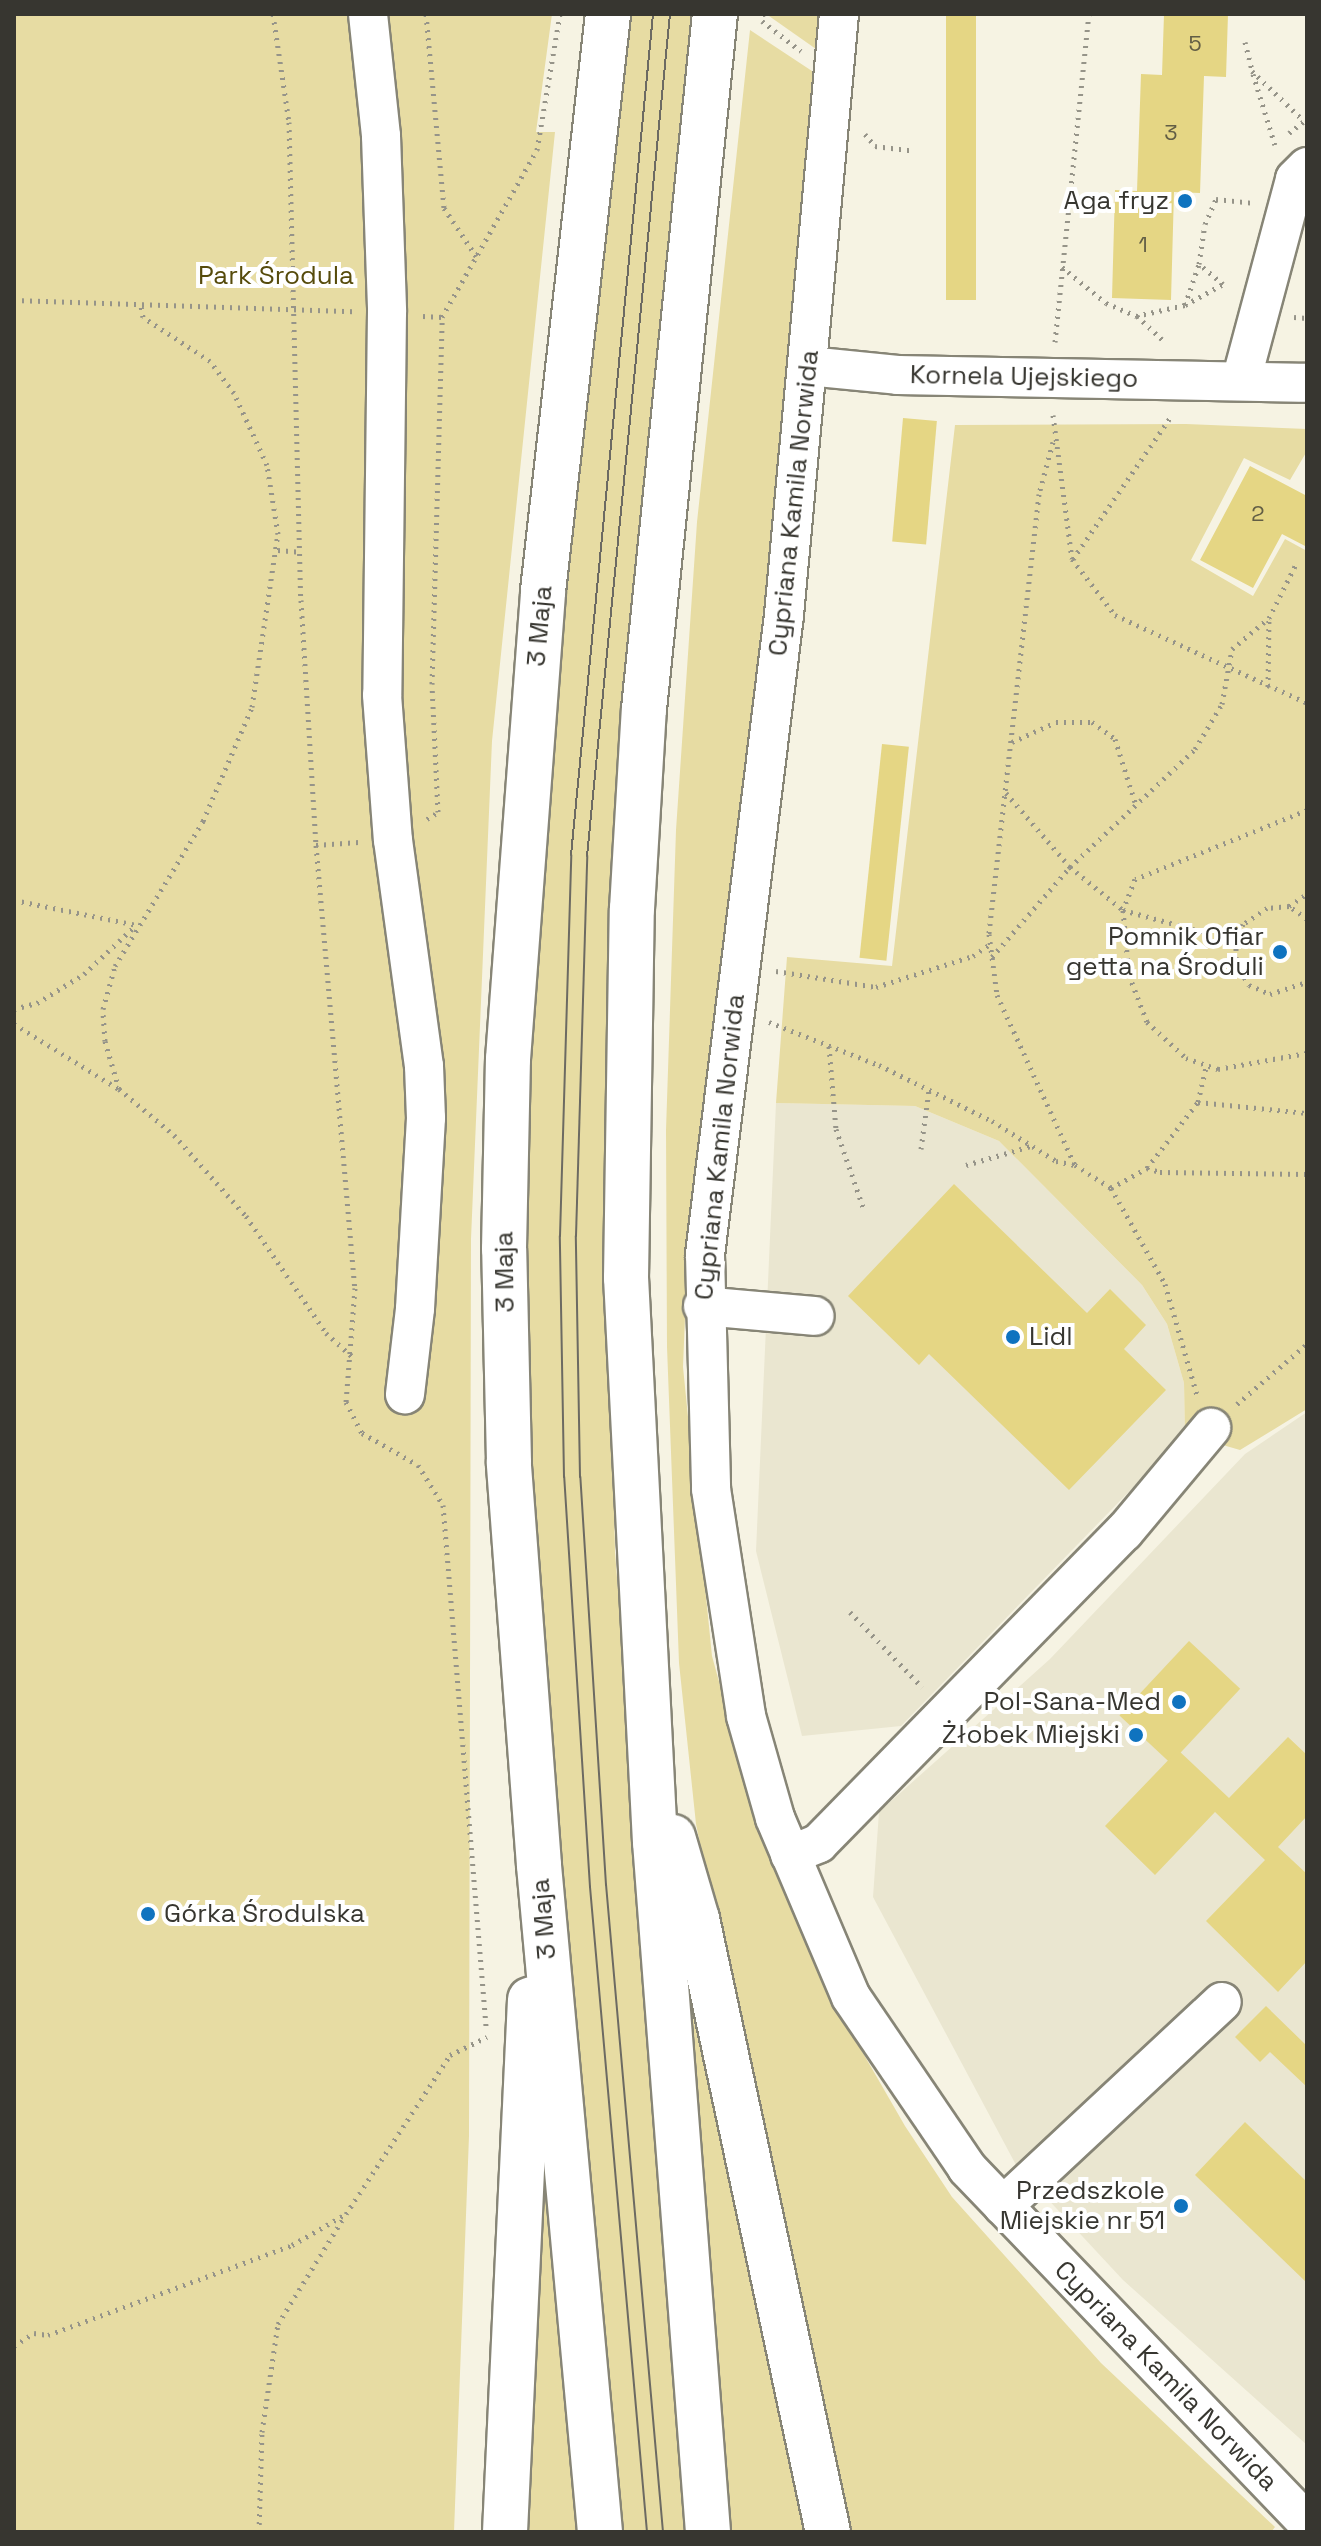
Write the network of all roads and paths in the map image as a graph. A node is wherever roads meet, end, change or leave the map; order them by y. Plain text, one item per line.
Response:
1 (273, 14) edge
2 (368, 14) edge
3 (426, 14) edge
4 (560, 14) edge
5 (608, 14) edge
6 (715, 14) edge
7 (839, 14) edge
8 (1089, 14) edge
9 (1245, 42) dead end
10 (1252, 71) junction
11 (1305, 120) edge
12 (1275, 145) junction
13 (1290, 160) edge
14 (1262, 189) dead end
15 (1258, 203) junction
16 (1254, 216) dead end
17 (476, 256) junction
18 (1199, 264) junction
19 (1062, 266) junction
20 (14, 300) edge
21 (1185, 305) junction
22 (141, 306) junction
23 (294, 309) junction
24 (387, 312) junction
25 (1136, 316) junction
26 (1039, 344) dead end
27 (1156, 346) dead end
28 (1059, 356) junction
29 (808, 366) junction
30 (1241, 381) junction
31 (1307, 383) edge
32 (1170, 418) dead end
33 (1053, 442) junction
34 (278, 550) junction
35 (299, 552) junction
36 (1072, 559) junction
37 (1297, 562) dead end
38 (1269, 618) junction
39 (1228, 670) junction
40 (1268, 687) junction
41 (1307, 703) edge
42 (1012, 742) junction
43 (1006, 793) junction
44 (1135, 802) junction
45 (1307, 810) edge
46 (393, 840) junction
47 (316, 845) junction
48 (1070, 867) junction
49 (1307, 894) edge
50 (14, 900) edge
51 (1289, 906) junction
52 (1123, 910) junction
53 (1307, 919) edge
54 (137, 925) junction
55 (1236, 941) junction
56 (990, 944) junction
57 (992, 957) junction
58 (767, 969) dead end
59 (1307, 982) edge
60 (14, 1009) edge
61 (759, 1018) dead end
62 (14, 1024) edge
63 (829, 1046) junction
64 (1307, 1053) edge
65 (1206, 1067) junction
66 (119, 1089) junction
67 (929, 1090) junction
68 (1198, 1102) junction
69 (1307, 1113) edge
70 (1032, 1146) junction
71 (921, 1149) dead end
72 (966, 1165) dead end
73 (1075, 1165) junction
74 (1147, 1168) junction
75 (1307, 1174) edge
76 (1111, 1188) junction
77 (864, 1210) dead end
78 (703, 1306) junction
79 (815, 1316) dead end
80 (1307, 1344) edge
81 (353, 1357) junction
82 (405, 1394) dead end
83 (1211, 1428) junction
84 (850, 1612) dead end
85 (920, 1685) dead end
86 (649, 1754) junction
87 (790, 1855) junction
88 (539, 1865) junction
89 (1222, 2002) dead end
90 (487, 2037) junction
91 (487, 2045) dead end
92 (1003, 2206) junction
93 (346, 2214) junction
94 (14, 2346) edge
95 (1307, 2523) edge
96 (259, 2532) edge
97 (505, 2532) edge
98 (600, 2532) edge
99 (708, 2532) edge
100 (828, 2532) edge

1 - 23 path
2 - 24 street
3 - 17 path
4 - 17 path
5 - 88 main road, 3 Maja
6 - 86 main road
7 - 29 street, Cypriana Kamila Norwida
8 - 19 path
9 - 10 path
10 - 11 path
10 - 12 path
11 - 12 path
12 - 13 path
13 - 30 street
14 - 15 path
15 - 16 path
15 - 18 path
17 - 46 path
18 - 21 path
18 - 21 path
19 - 25 path
19 - 28 path
20 - 22 path
21 - 25 path
22 - 23 path
22 - 34 path
23 - 24 path
23 - 35 path
24 - 46 street
25 - 27 path
26 - 28 path
28 - 29 street, Kornela Ujejskiego
28 - 30 street, Kornela Ujejskiego
28 - 33 path
29 - 78 street, Cypriana Kamila Norwida
30 - 31 street, Kornela Ujejskiego
32 - 36 path
33 - 36 path
33 - 42 path
34 - 35 path
34 - 54 path
35 - 47 path
36 - 39 path
37 - 38 path
38 - 39 path
38 - 40 path
39 - 40 path
39 - 44 path
40 - 41 path
42 - 43 path
42 - 44 path
43 - 48 path
43 - 56 path
44 - 48 path
45 - 52 path
46 - 47 path
46 - 82 street
47 - 81 path
48 - 52 path
48 - 57 path
49 - 51 path
50 - 54 path
51 - 53 path
51 - 55 path
52 - 55 path
52 - 65 path
54 - 60 path
54 - 66 path
55 - 59 path
56 - 57 path
56 - 58 path
57 - 73 path
61 - 63 path
62 - 66 path
63 - 67 path
63 - 77 path
64 - 65 path
65 - 68 path
66 - 81 path
67 - 70 path
67 - 71 path
68 - 69 path
68 - 74 path
70 - 72 path
70 - 73 path
73 - 76 path
74 - 75 path
74 - 76 path
76 - 83 path
78 - 79 street
78 - 87 street, Cypriana Kamila Norwida
80 - 83 path
81 - 90 path
83 - 87 street
84 - 85 path
86 - 99 main road
86 - 100 main road
87 - 92 street, Cypriana Kamila Norwida
88 - 97 main road
88 - 98 main road, 3 Maja
89 - 92 street
90 - 91 path
90 - 93 path
92 - 95 street, Cypriana Kamila Norwida
93 - 94 path
93 - 96 path

